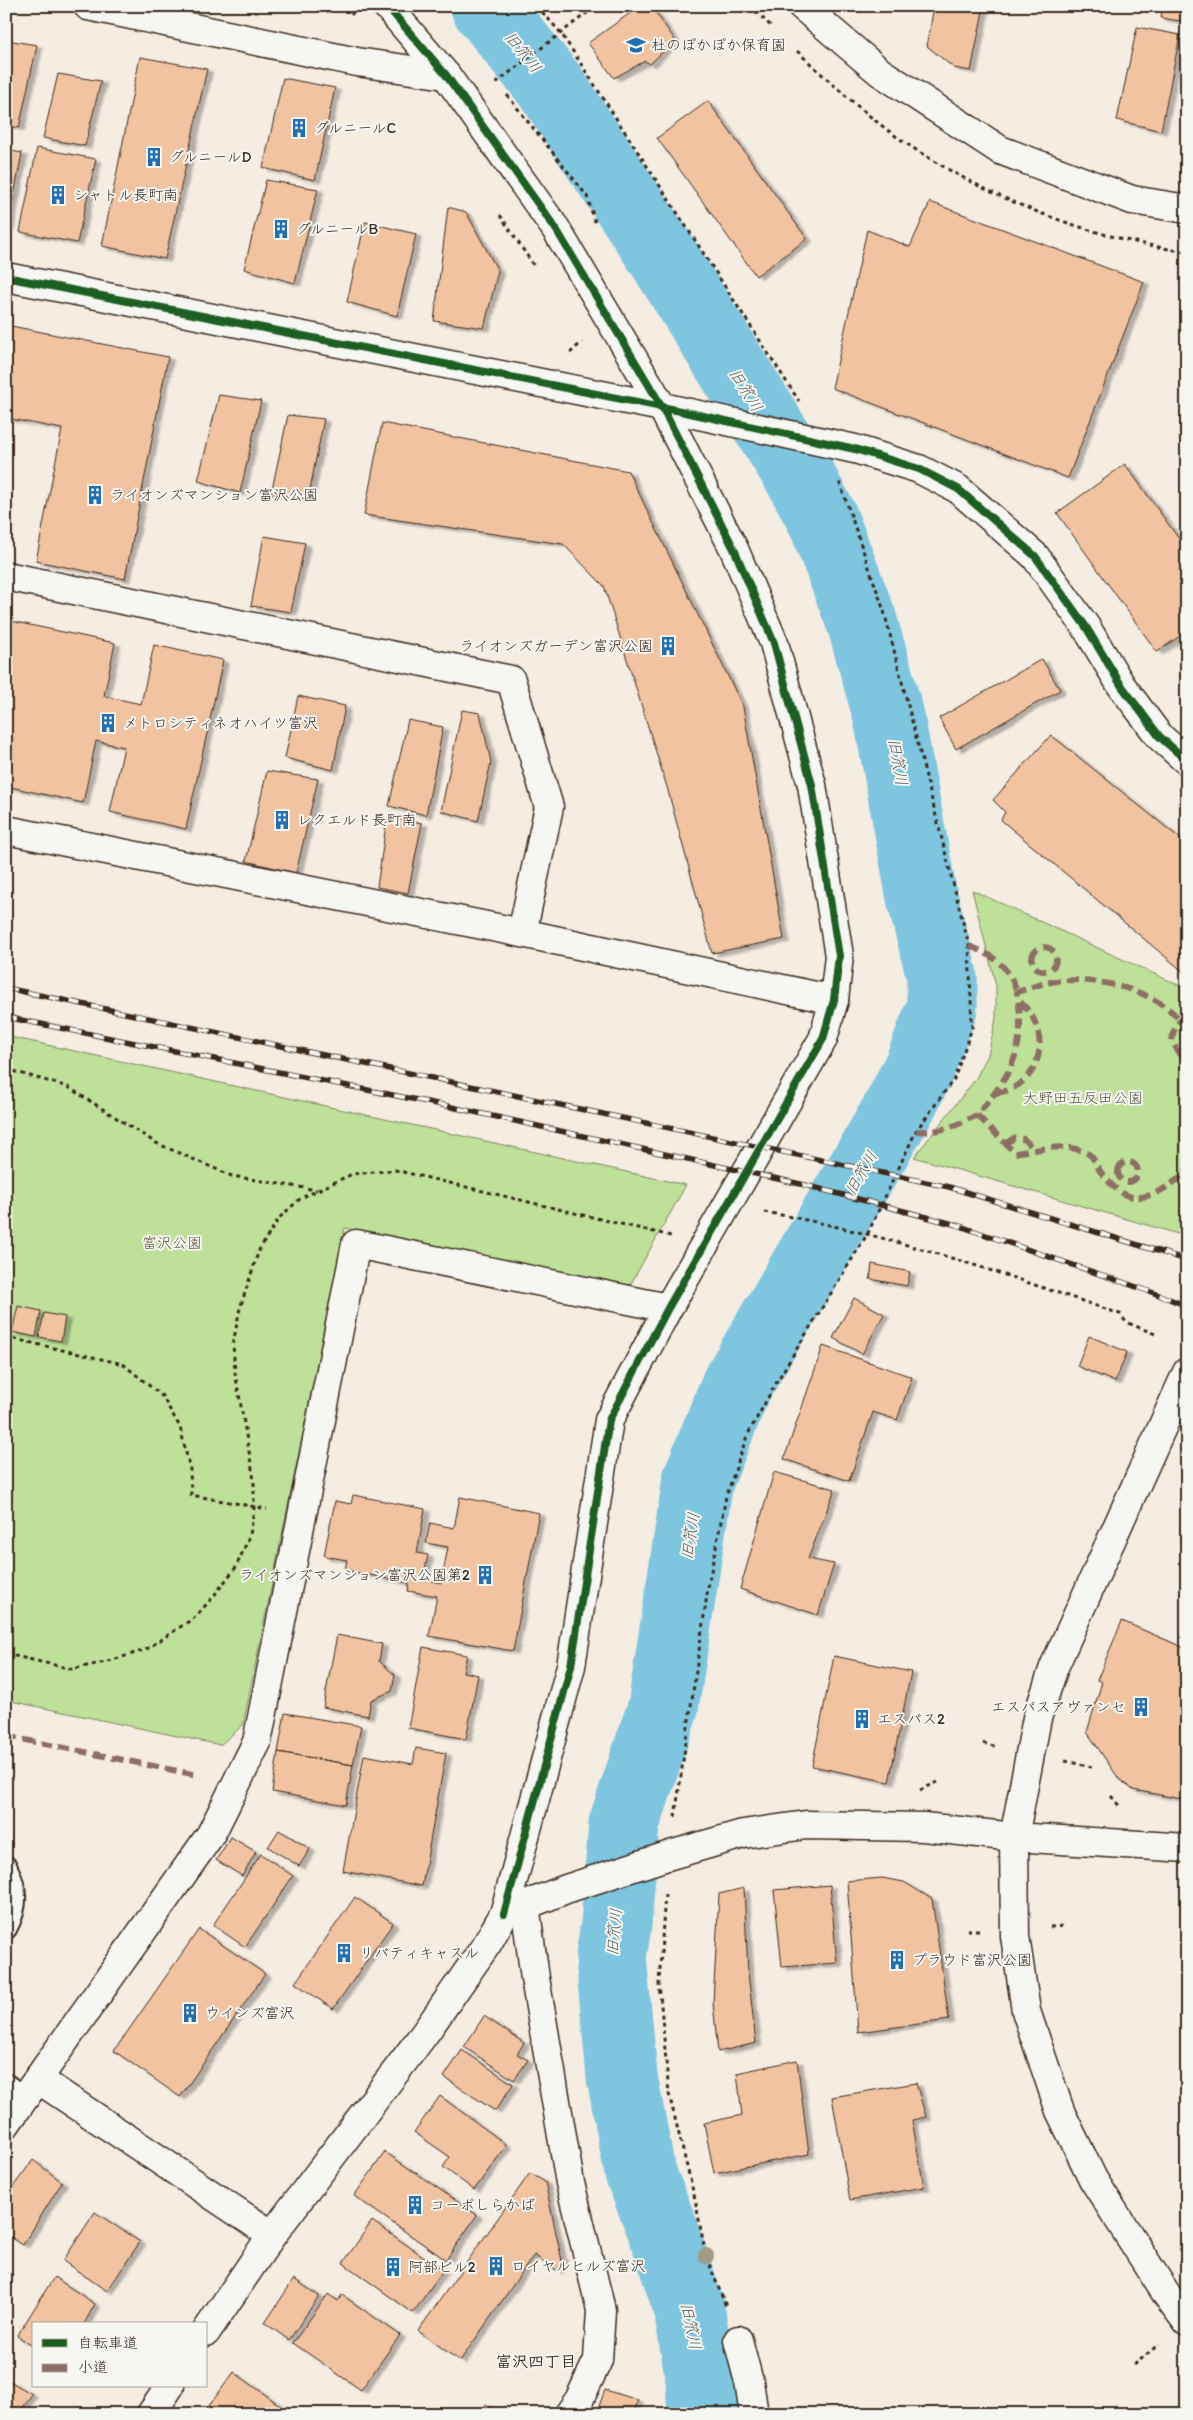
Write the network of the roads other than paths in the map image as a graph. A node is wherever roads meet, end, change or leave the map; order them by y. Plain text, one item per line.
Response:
1 (88, 6) edge
2 (387, 6) edge
3 (802, 6) edge
4 (446, 75) junction
5 (1187, 209) edge
6 (6, 277) edge
7 (662, 407) junction
8 (6, 576) edge
9 (1187, 761) edge
10 (6, 830) edge
11 (522, 934) junction
12 (834, 1000) junction
13 (668, 1308) junction
14 (1187, 1372) edge
15 (1014, 1837) junction
16 (1187, 1848) edge
17 (6, 1867) edge
18 (515, 1910) junction
19 (6, 1928) edge
20 (23, 2087) edge
21 (6, 2124) edge
22 (272, 2235) junction
23 (1187, 2322) edge
24 (208, 2329) edge
25 (738, 2340) road end
26 (169, 2388) edge
27 (151, 2414) edge
28 (569, 2414) edge
29 (754, 2414) edge

1 - 4 street
2 - 4 street
3 - 5 street
4 - 7 street
6 - 7 street
7 - 9 street
7 - 12 street
8 - 11 street
10 - 11 street
11 - 12 street
12 - 13 street
13 - 18 street
13 - 20 street
14 - 15 street
15 - 16 street
15 - 18 street
15 - 23 street
17 - 19 lane
18 - 22 street
18 - 28 street
20 - 21 street
20 - 22 street
22 - 24 street
25 - 29 street
26 - 27 street

